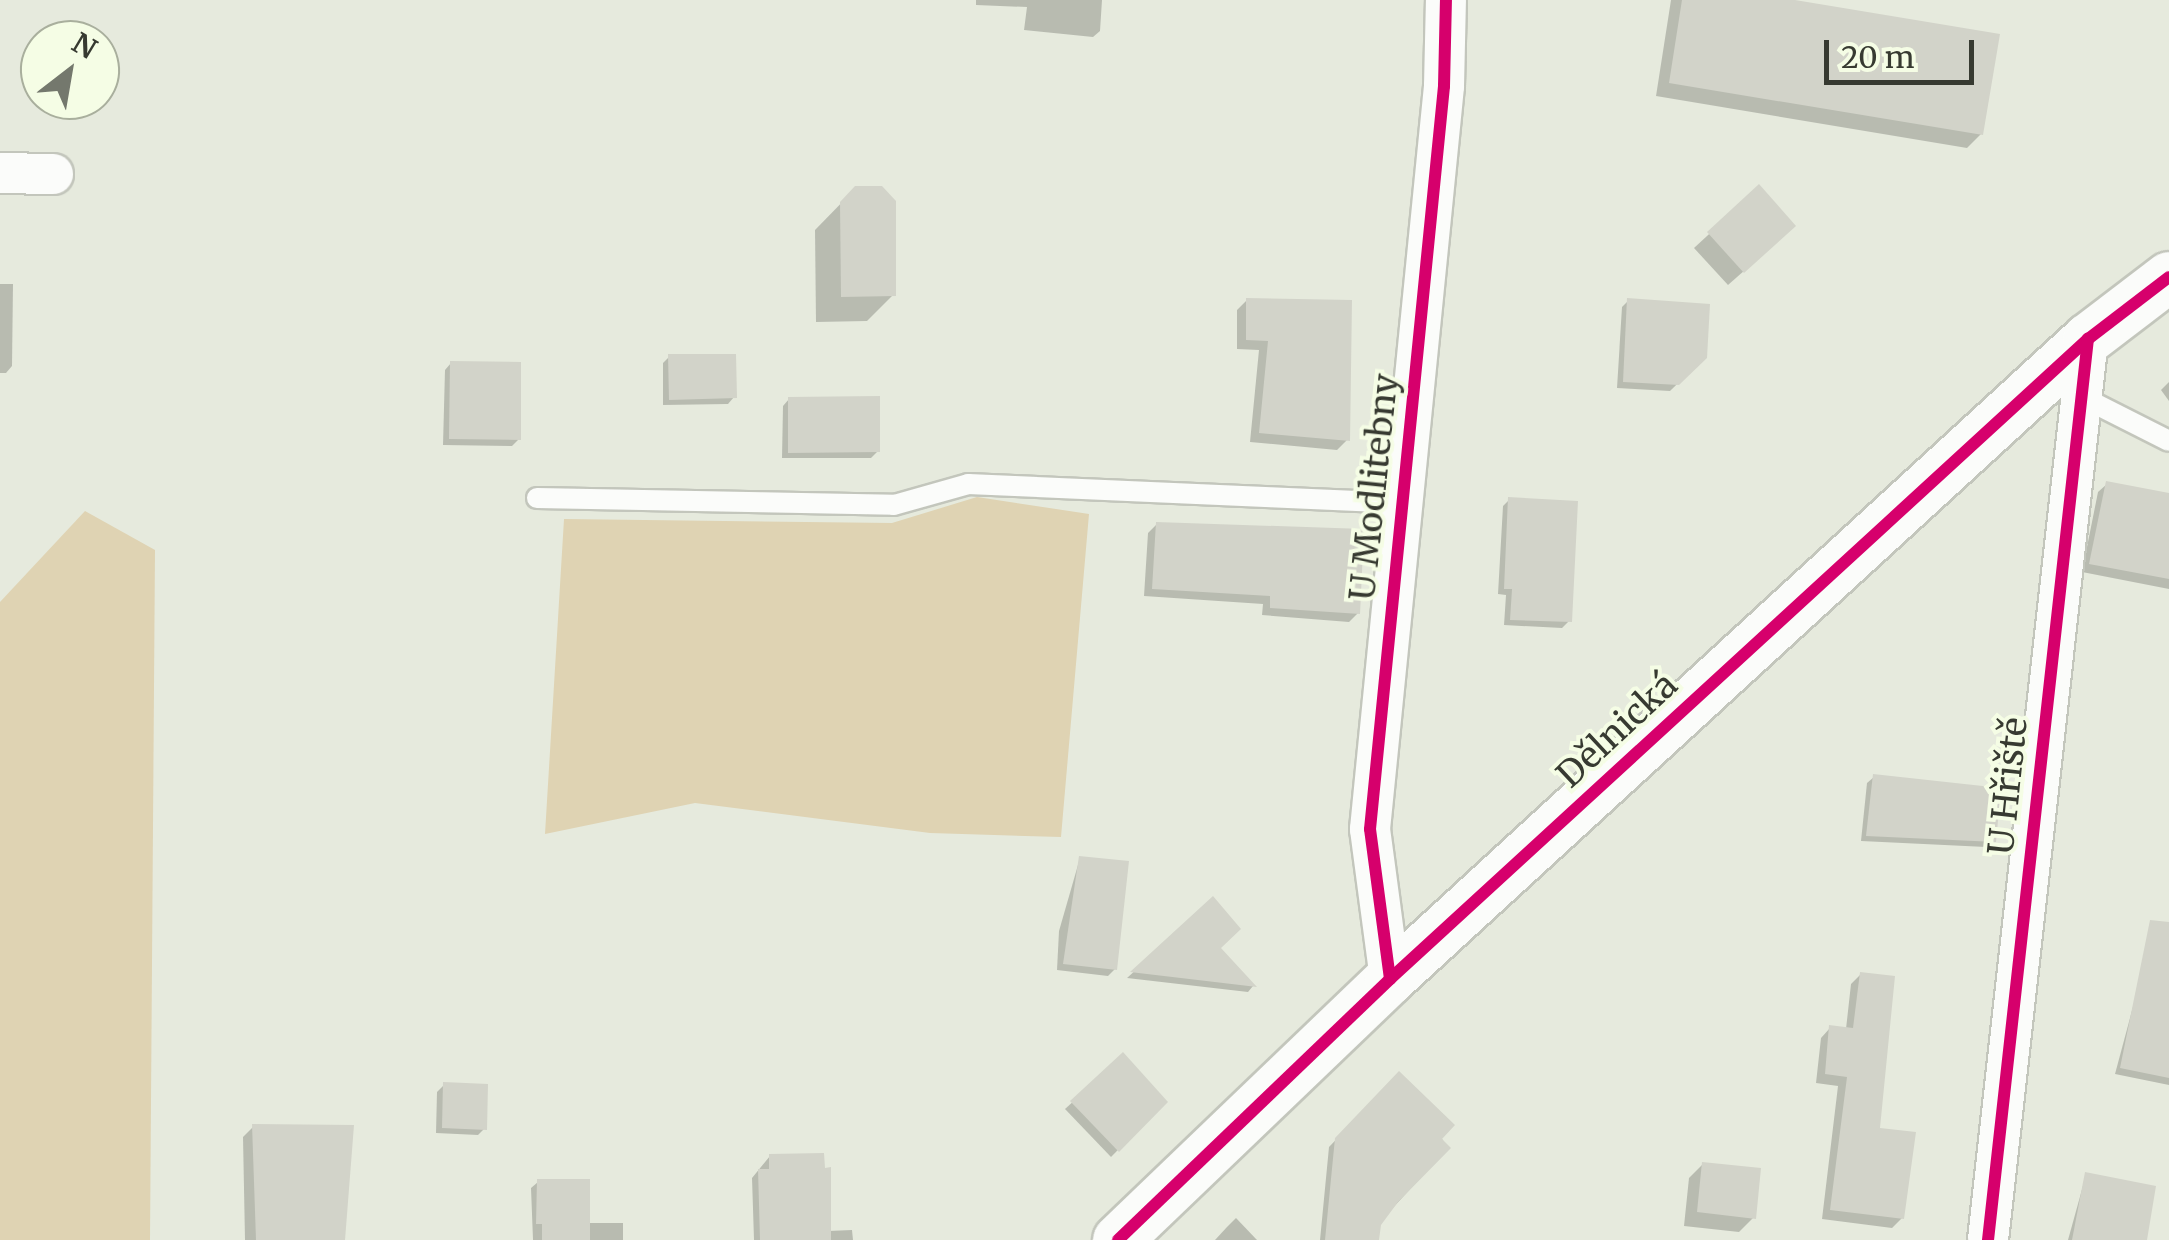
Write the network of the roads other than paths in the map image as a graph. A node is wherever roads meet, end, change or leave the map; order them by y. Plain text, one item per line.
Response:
1 (1446, 0) edge
2 (0, 173) edge
3 (53, 174) dead end
4 (2169, 277) edge
5 (2088, 339) junction
6 (2082, 397) junction
7 (2169, 441) edge
8 (537, 498) dead end
9 (1403, 503) junction
10 (1390, 979) junction
11 (1118, 1240) edge
12 (1988, 1240) edge

1 - 9 street, U Modlitebny
2 - 3 street
4 - 5 street, Dělnická
5 - 6 street, U Hřiště
5 - 10 street, Dělnická
6 - 7 lane
6 - 12 street, U Hřiště
8 - 9 lane
9 - 10 street, U Modlitebny
10 - 11 street, Dělnická

